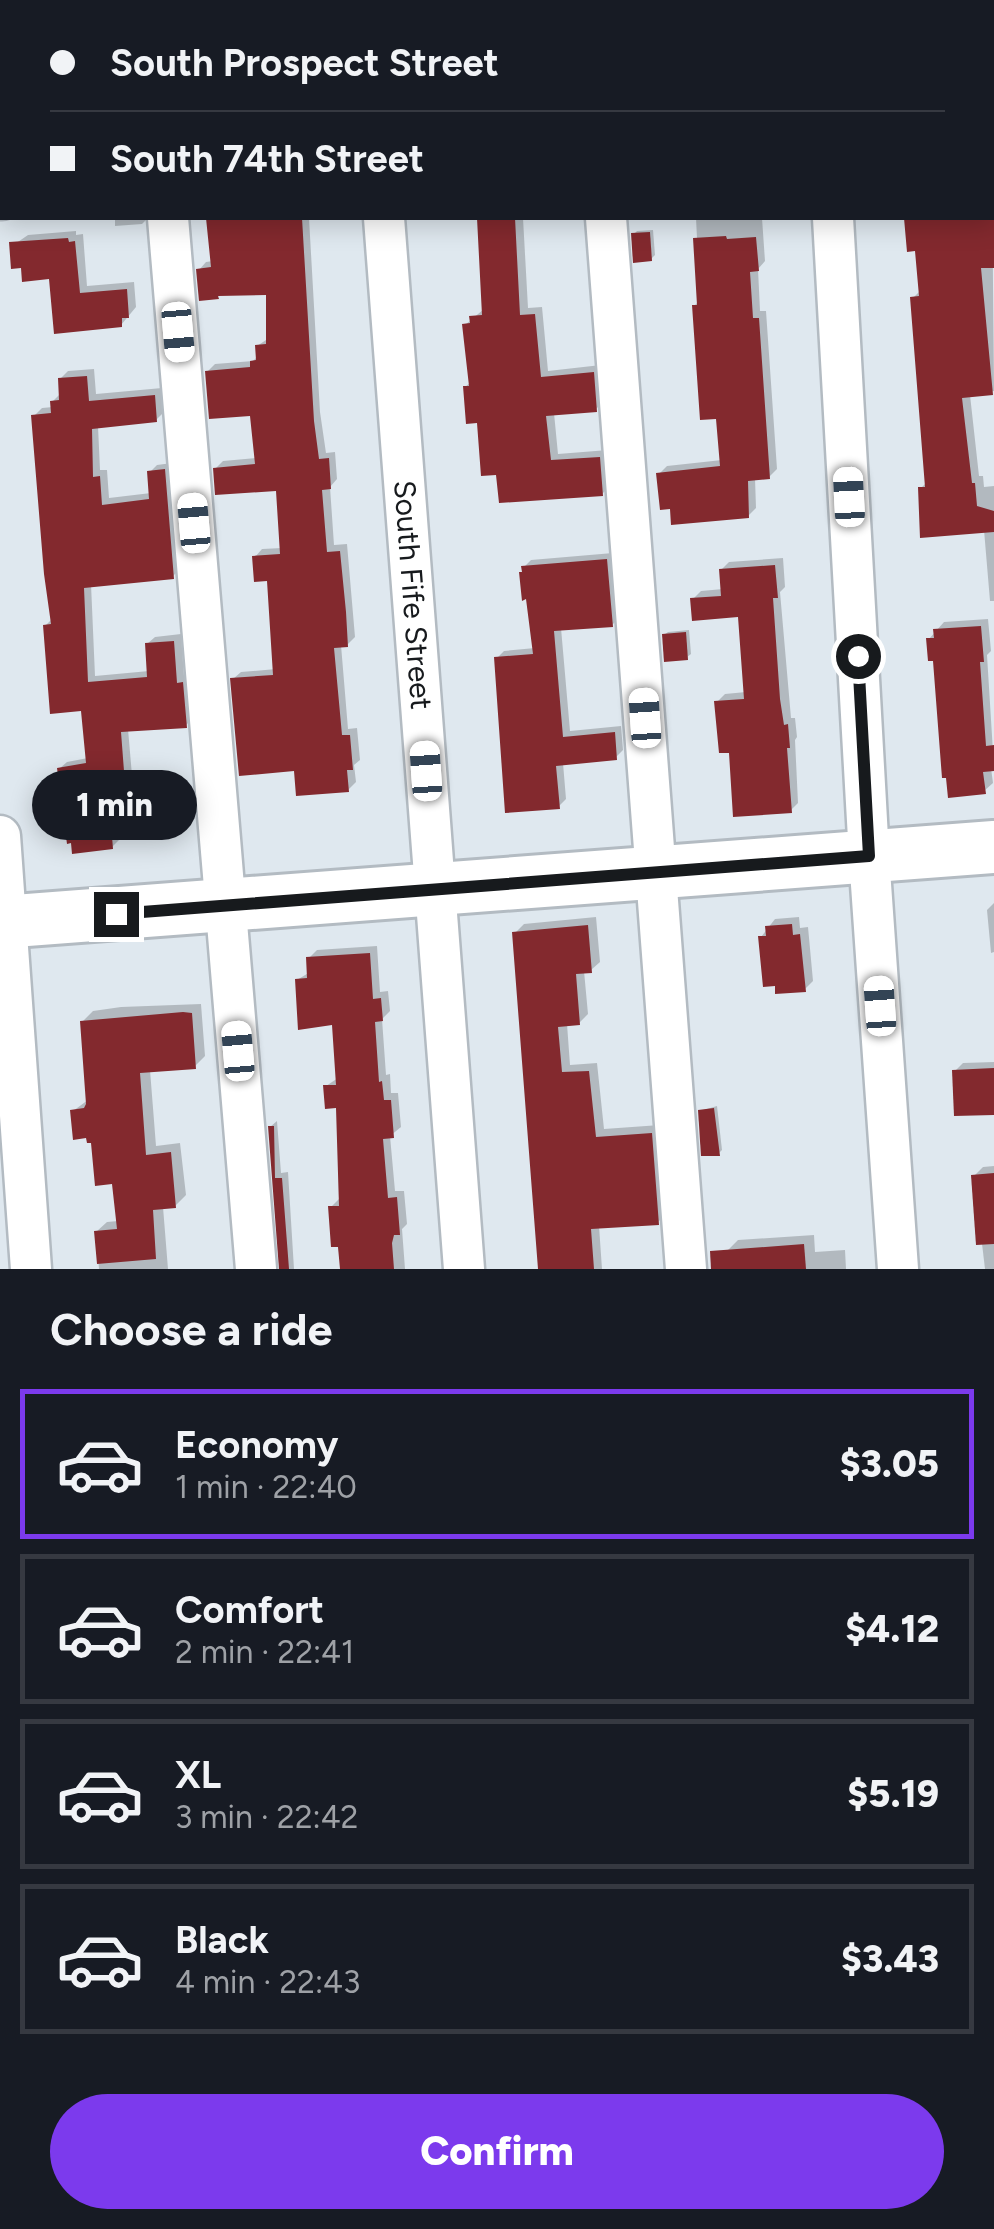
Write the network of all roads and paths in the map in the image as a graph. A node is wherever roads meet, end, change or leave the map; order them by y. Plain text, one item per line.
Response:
1 (168, 220) edge
2 (384, 220) edge
3 (606, 220) edge
4 (833, 220) edge
5 (0, 836) edge
6 (994, 847) edge
7 (869, 856) junction
8 (658, 873) junction
9 (434, 890) junction
10 (226, 906) junction
11 (3, 922) edge
12 (31, 1269) edge
13 (256, 1269) edge
14 (464, 1269) edge
15 (686, 1269) edge
16 (898, 1269) edge

1 - 10 street
2 - 9 street, South Fife Street
3 - 8 street
4 - 7 street
5 - 11 street
6 - 7 main road
7 - 8 main road
7 - 16 street
8 - 9 main road
8 - 15 street
9 - 10 main road
9 - 14 street, South Fife Street
10 - 11 main road
10 - 13 street
11 - 12 street

